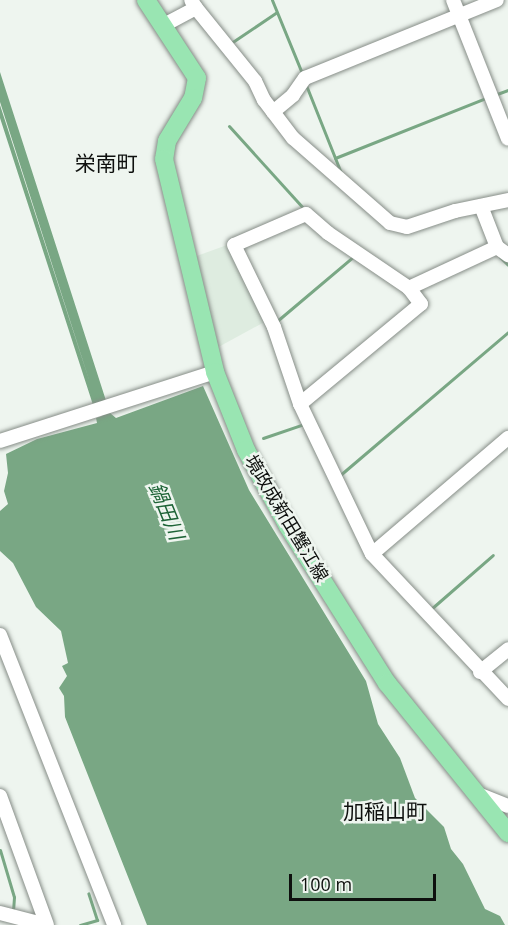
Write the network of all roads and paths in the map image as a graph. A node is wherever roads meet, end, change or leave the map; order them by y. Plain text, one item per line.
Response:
1 (146, 0) edge
2 (453, 0) edge
3 (497, 0) edge
4 (193, 4) edge
5 (458, 15) junction
6 (164, 25) junction
7 (273, 112) junction
8 (508, 139) edge
9 (508, 200) edge
10 (481, 206) junction
11 (502, 251) edge
12 (409, 288) junction
13 (215, 372) junction
14 (300, 404) junction
15 (508, 438) edge
16 (0, 441) edge
17 (372, 554) junction
18 (0, 635) edge
19 (508, 649) edge
20 (480, 672) junction
21 (508, 699) edge
22 (476, 793) junction
23 (0, 796) edge
24 (508, 806) edge
25 (508, 833) edge
26 (0, 913) edge
27 (47, 925) edge
28 (114, 925) edge

1 - 6 main road, 境政成新田蟹江線
2 - 5 street
3 - 5 street
4 - 6 street
4 - 7 street
5 - 7 street
5 - 8 street
6 - 13 main road, 境政成新田蟹江線
7 - 10 street
9 - 10 street
10 - 11 street
11 - 12 street
12 - 14 street
12 - 14 street
13 - 16 street
13 - 22 main road, 境政成新田蟹江線
14 - 17 street
15 - 17 street
17 - 20 street
18 - 28 street
19 - 20 street
20 - 21 street
22 - 24 street
22 - 25 main road, 境政成新田蟹江線
23 - 27 street
26 - 27 street

